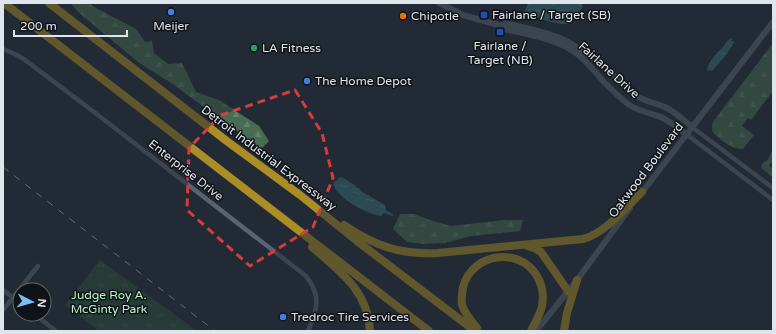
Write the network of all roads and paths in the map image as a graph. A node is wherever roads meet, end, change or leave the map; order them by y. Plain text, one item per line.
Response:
1 (4, 3) edge
2 (49, 3) edge
3 (439, 3) edge
4 (773, 22) edge
5 (502, 26) junction
6 (3, 49) edge
7 (604, 82) junction
8 (630, 92) junction
9 (622, 99) junction
10 (658, 104) junction
11 (692, 127) junction
12 (686, 134) junction
13 (773, 188) edge
14 (642, 192) junction
15 (300, 195) junction
16 (773, 200) edge
17 (264, 203) junction
18 (525, 245) junction
19 (38, 266) dead end
20 (577, 280) junction
21 (26, 282) edge
22 (3, 290) edge
23 (568, 291) junction
24 (12, 297) edge
25 (12, 299) edge
26 (3, 310) edge
27 (44, 322) edge
28 (56, 331) edge
29 (308, 331) edge
30 (370, 331) edge
31 (429, 331) edge
32 (477, 331) edge
33 (531, 331) edge
34 (536, 331) edge
35 (564, 331) edge

1 - 17 highway
2 - 15 highway, Detroit Industrial Expressway
3 - 5 street, Fairlane Drive
4 - 11 street, Oakwood Boulevard
5 - 7 street, Fairlane Drive
5 - 8 street, Fairlane Drive
6 - 29 street, Enterprise Drive
7 - 8 street
7 - 9 street, Fairlane Drive
8 - 10 street, Fairlane Drive
9 - 10 street
9 - 12 street, Fairlane Drive
10 - 11 street, Fairlane Drive
11 - 12 street, Oakwood Boulevard
11 - 13 street, Fairlane Drive
12 - 14 street, Oakwood Boulevard
12 - 16 street, Fairlane Drive
14 - 18 highway
14 - 20 street, Oakwood Boulevard
15 - 18 highway
15 - 32 highway, Detroit Industrial Expressway
17 - 30 highway
17 - 31 highway
18 - 23 highway
19 - 21 street
20 - 23 street, Oakwood Boulevard
20 - 35 highway
22 - 24 street
23 - 34 street, Oakwood Boulevard
25 - 26 street
27 - 28 street
32 - 33 highway

